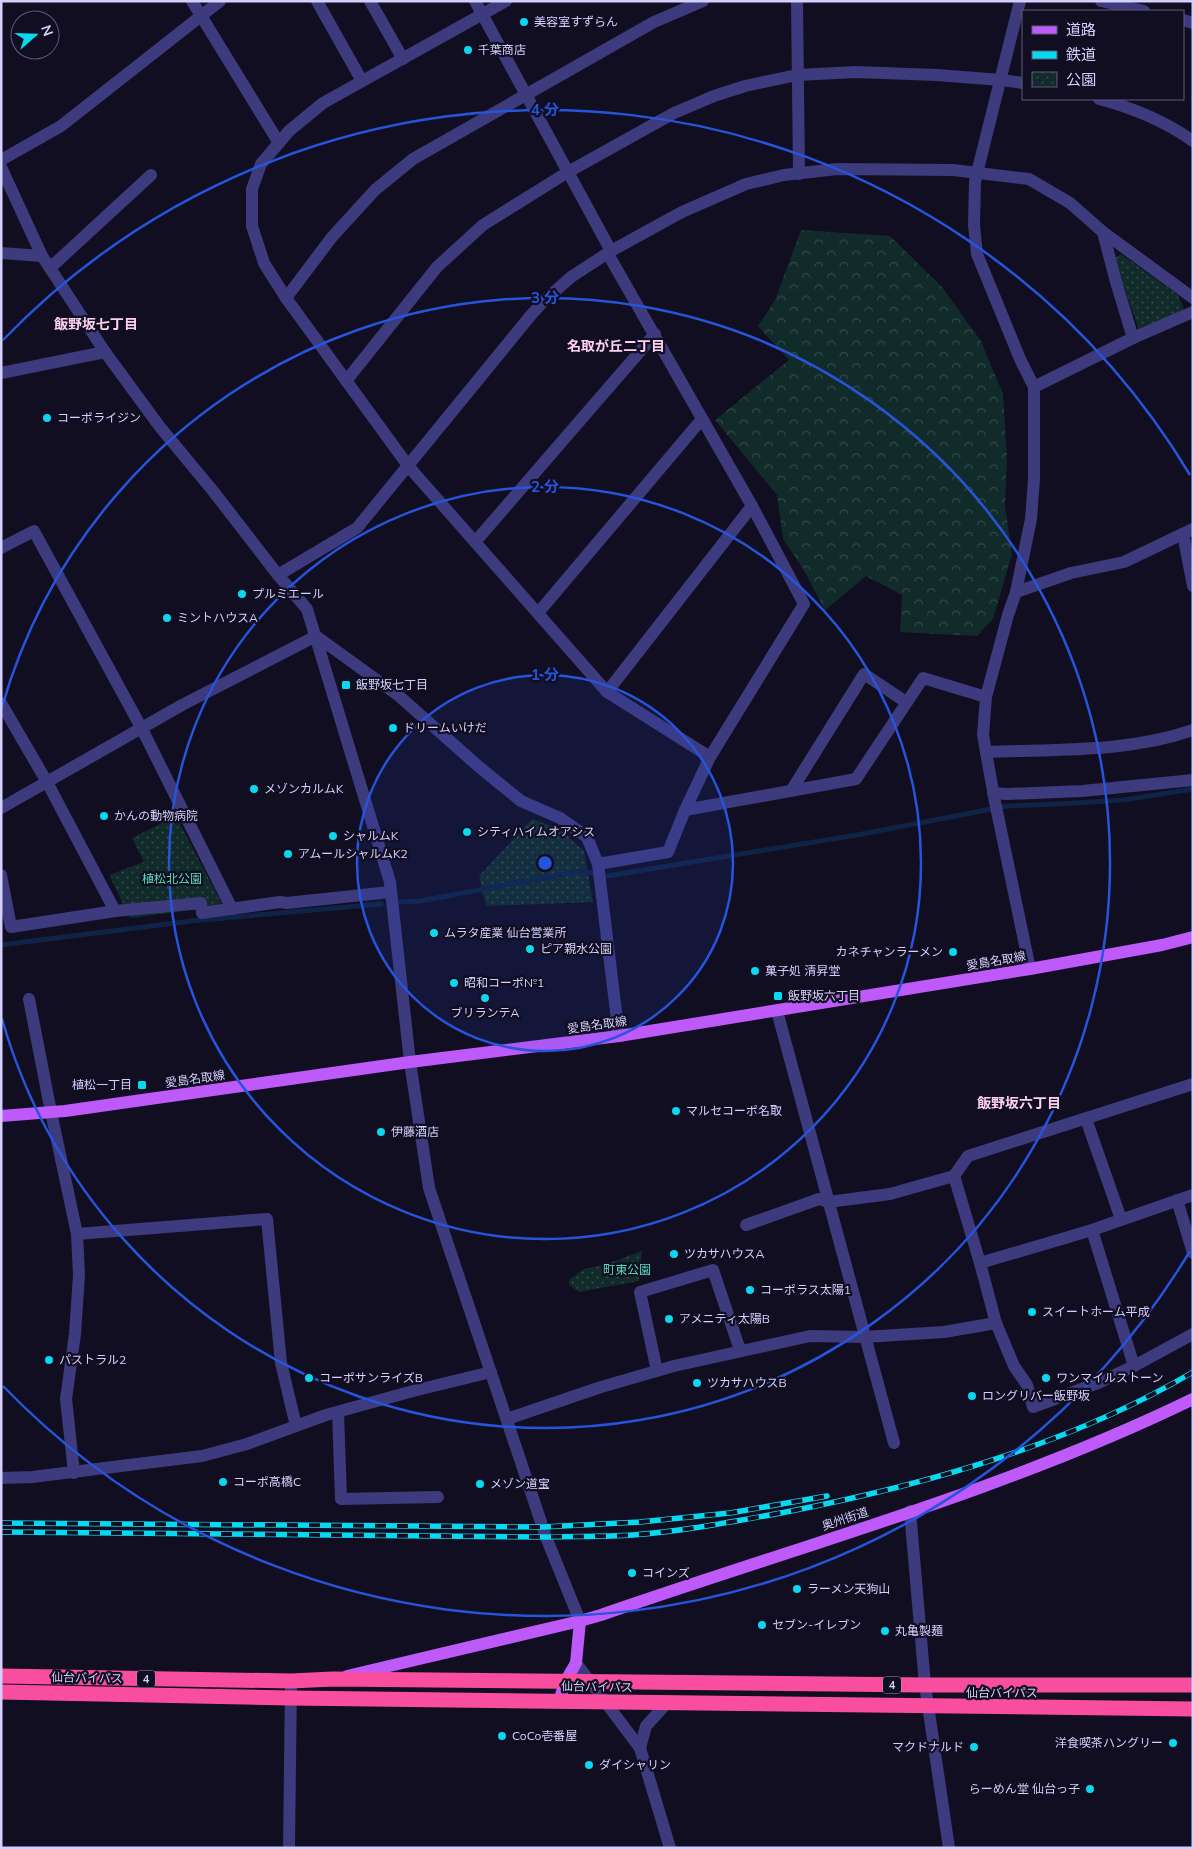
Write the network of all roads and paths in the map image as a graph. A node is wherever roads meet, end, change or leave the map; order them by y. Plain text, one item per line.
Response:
1 (192, 1) edge
2 (220, 1) edge
3 (317, 1) edge
4 (370, 1) edge
5 (475, 1) edge
6 (506, 1) edge
7 (703, 1) edge
8 (797, 1) edge
9 (1020, 1) edge
10 (1101, 1) edge
11 (1140, 10) edge
12 (483, 14) junction
13 (200, 16) junction
14 (403, 59) junction
15 (797, 75) junction
16 (1000, 80) junction
17 (362, 81) junction
18 (1022, 83) edge
19 (526, 95) junction
20 (1103, 100) edge
21 (1193, 141) edge
22 (279, 143) junction
23 (1, 160) edge
24 (1, 167) edge
25 (568, 172) junction
26 (977, 173) junction
27 (799, 174) junction
28 (152, 175) dead end
29 (1104, 232) junction
30 (610, 252) junction
31 (1, 253) edge
32 (42, 256) junction
33 (50, 268) junction
34 (286, 298) junction
35 (1193, 298) edge
36 (1193, 312) edge
37 (655, 334) junction
38 (1133, 338) junction
39 (105, 352) junction
40 (1, 373) edge
41 (346, 381) junction
42 (1034, 387) junction
43 (702, 419) junction
44 (408, 466) junction
45 (752, 506) junction
46 (1188, 532) edge
47 (475, 542) junction
48 (1, 548) edge
49 (278, 575) junction
50 (1193, 586) edge
51 (1016, 592) junction
52 (538, 613) junction
53 (316, 636) junction
54 (606, 692) junction
55 (986, 697) junction
56 (906, 702) junction
57 (1, 703) edge
58 (141, 728) junction
59 (1193, 730) edge
60 (986, 752) junction
61 (710, 757) junction
62 (1193, 780) edge
63 (47, 782) junction
64 (791, 792) junction
65 (993, 795) junction
66 (1, 808) edge
67 (685, 810) junction
68 (598, 864) junction
69 (1, 875) edge
70 (390, 892) junction
71 (232, 909) junction
72 (115, 911) junction
73 (6, 931) edge
74 (1193, 938) edge
75 (1030, 969) junction
76 (29, 999) dead end
77 (777, 1011) junction
78 (619, 1036) junction
79 (410, 1062) junction
80 (1193, 1084) edge
81 (51, 1112) junction
82 (1, 1116) edge
83 (1086, 1119) junction
84 (954, 1176) junction
85 (1193, 1194) edge
86 (1177, 1200) junction
87 (828, 1202) junction
88 (1121, 1219) junction
89 (757, 1221) dead end
90 (1092, 1230) junction
91 (77, 1234) junction
92 (1193, 1253) edge
93 (980, 1263) junction
94 (996, 1323) junction
95 (1193, 1334) edge
96 (864, 1337) junction
97 (740, 1350) junction
98 (1134, 1366) junction
99 (657, 1371) junction
100 (491, 1372) junction
101 (1193, 1399) edge
102 (338, 1412) junction
103 (507, 1419) junction
104 (296, 1426) junction
105 (894, 1443) dead end
106 (74, 1473) junction
107 (1, 1478) edge
108 (438, 1497) dead end
109 (910, 1511) junction
110 (580, 1621) junction
111 (576, 1663) junction
112 (1, 1676) edge
113 (333, 1679) junction
114 (291, 1680) junction
115 (565, 1682) junction
116 (591, 1682) junction
117 (925, 1685) junction
118 (1193, 1685) edge
119 (1, 1692) edge
120 (290, 1698) junction
121 (559, 1702) junction
122 (606, 1702) junction
123 (667, 1703) junction
124 (929, 1707) junction
125 (1193, 1709) edge
126 (640, 1748) junction
127 (290, 1848) edge
128 (670, 1848) edge
129 (949, 1848) edge

1 - 13 street
2 - 13 street
3 - 17 street
4 - 14 street
5 - 12 street
6 - 12 street
7 - 19 street
8 - 15 street
9 - 16 street
10 - 11 street
12 - 14 street
12 - 19 street
13 - 22 street
13 - 23 street
14 - 17 street
15 - 16 street
15 - 25 street
15 - 27 street
16 - 18 street
16 - 26 street
17 - 22 street
19 - 25 street
19 - 34 street
20 - 21 street
22 - 34 street
24 - 32 street
25 - 30 street
25 - 41 street
26 - 27 street
26 - 29 street
26 - 42 street
27 - 30 street
28 - 33 street
29 - 35 street
29 - 38 street
30 - 37 street
30 - 44 street
31 - 32 street
32 - 33 street
33 - 39 street
34 - 41 street
36 - 38 street
37 - 43 street
37 - 47 street
38 - 42 street
39 - 40 street
39 - 49 street
41 - 44 street
42 - 51 street
43 - 45 street
43 - 52 street
44 - 47 street
44 - 49 street
45 - 54 street
45 - 61 street
46 - 50 street
46 - 51 street
47 - 52 street
48 - 58 street
49 - 53 street
51 - 55 street
52 - 54 street
53 - 58 street
53 - 68 street
53 - 70 street
54 - 61 street
55 - 56 street
55 - 60 street
56 - 64 street
56 - 64 street
57 - 63 street
58 - 63 street
58 - 71 street
59 - 60 street
60 - 65 street
61 - 67 street
62 - 65 street
63 - 66 street
63 - 72 street
64 - 67 street
65 - 75 street
67 - 68 street
68 - 78 street
69 - 73 street
70 - 71 street
70 - 79 street
71 - 72 street
72 - 73 street
74 - 75 main road, 愛島名取線
75 - 77 main road, 愛島名取線
76 - 81 street
77 - 78 main road, 愛島名取線
77 - 87 street
78 - 79 main road, 愛島名取線
79 - 81 main road, 愛島名取線
79 - 100 street
80 - 83 street
81 - 82 main road, 愛島名取線
81 - 91 street
83 - 84 street
83 - 88 street
84 - 87 street
84 - 93 street
85 - 86 street
86 - 88 street
86 - 92 street
87 - 89 street
87 - 96 street
88 - 90 street
90 - 93 street
90 - 98 street
91 - 104 street
91 - 106 street
93 - 94 street
94 - 96 street
94 - 98 street
95 - 98 street
96 - 97 street
96 - 105 street
97 - 99 street
97 - 99 street
99 - 103 street
100 - 102 street
100 - 103 street
101 - 109 main road, 奥州街道
102 - 104 street
102 - 108 street
103 - 110 street
104 - 106 street
106 - 107 street
109 - 110 main road, 奥州街道
109 - 117 street
110 - 111 main road
110 - 113 main road, 奥州街道
111 - 115 main road
111 - 116 street
112 - 114 highway, 仙台バイパス / 4
113 - 114 highway, 仙台バイパス / 4
113 - 115 highway, 仙台バイパス / 4
114 - 120 street
115 - 116 highway, 仙台バイパス / 4
115 - 121 main road
116 - 117 highway, 仙台バイパス / 4
116 - 122 street
117 - 118 highway, 仙台バイパス / 4
117 - 124 street
119 - 120 highway, 仙台バイパス / 4
120 - 121 highway, 仙台バイパス / 4
120 - 127 street
121 - 122 highway, 仙台バイパス / 4
122 - 123 highway, 仙台バイパス / 4
122 - 126 street
123 - 124 highway, 仙台バイパス / 4
123 - 126 street
124 - 125 highway, 仙台バイパス / 4
124 - 129 street
126 - 128 street

